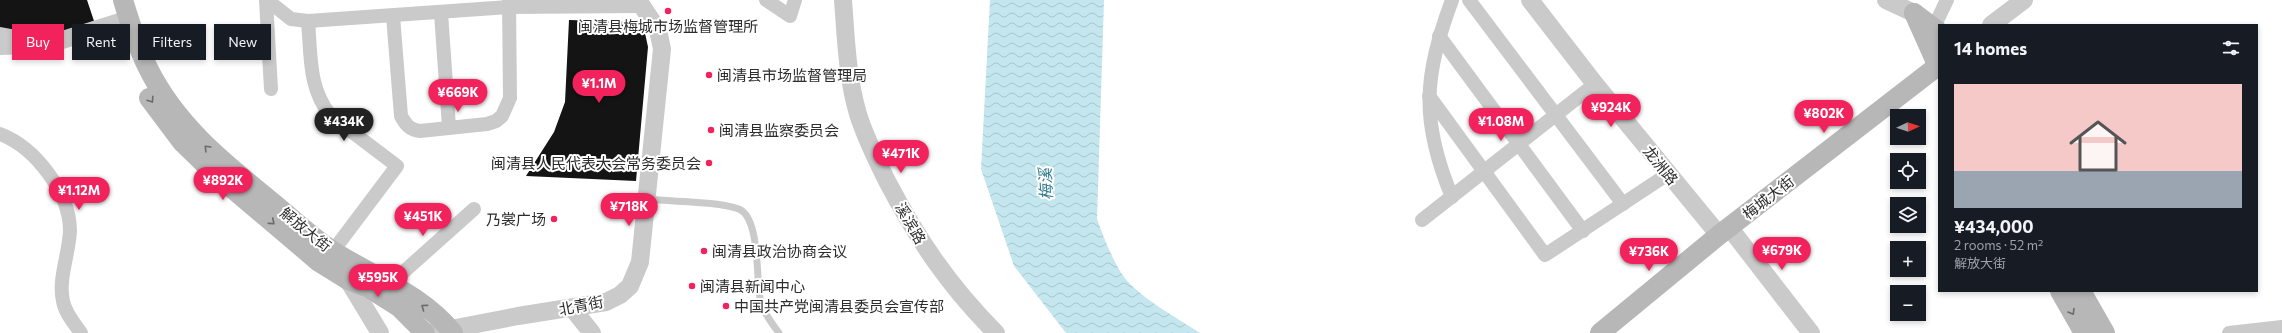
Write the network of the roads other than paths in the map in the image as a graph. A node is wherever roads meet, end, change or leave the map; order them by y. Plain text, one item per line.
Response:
1 (110, 0) edge
2 (123, 0) edge
3 (266, 0) edge
4 (766, 0) edge
5 (795, 0) edge
6 (843, 0) edge
7 (1452, 0) edge
8 (1469, 0) edge
9 (1530, 0) edge
10 (1886, 0) edge
11 (1948, 0) edge
12 (2024, 0) edge
13 (639, 3) edge
14 (509, 4) edge
15 (447, 8) edge
16 (1914, 13) joint
17 (393, 16) junction
18 (123, 21) junction
19 (308, 21) junction
20 (1992, 24) edge
21 (1933, 34) edge
22 (0, 36) edge
23 (1439, 36) junction
24 (12, 38) edge
25 (64, 39) edge
26 (0, 48) edge
27 (12, 48) edge
28 (1938, 62) edge
29 (1938, 68) edge
30 (1595, 84) junction
31 (271, 89) dead end
32 (1429, 96) junction
33 (1556, 116) junction
34 (449, 127) junction
35 (0, 134) edge
36 (1519, 144) junction
37 (1484, 172) junction
38 (1668, 174) junction
39 (1452, 197) junction
40 (648, 200) junction
41 (1623, 204) junction
42 (474, 209) dead end
43 (1422, 220) dead end
44 (1583, 231) junction
45 (1724, 231) junction
46 (333, 251) junction
47 (348, 280) junction
48 (390, 284) junction
49 (2061, 292) edge
50 (2082, 292) edge
51 (572, 308) junction
52 (2282, 327) edge
53 (444, 331) edge
54 (81, 333) edge
55 (380, 333) edge
56 (425, 333) edge
57 (592, 333) edge
58 (779, 333) edge
59 (996, 333) edge
60 (1600, 333) edge
61 (1812, 333) edge
62 (2084, 333) edge
63 (2105, 333) edge
64 (2229, 333) edge

1 - 18 main road, 解放大街
2 - 18 main road, 解放大街
3 - 19 street
3 - 31 street
4 - 5 street
6 - 59 street, 溪滨路
7 - 23 street
8 - 33 street
9 - 30 street, 龙洲路
10 - 16 street
11 - 21 street
12 - 20 street
13 - 14 street
13 - 40 street, 北青街
14 - 15 street
14 - 34 street
15 - 17 street
15 - 34 street
16 - 21 main road
17 - 19 street
17 - 34 street
18 - 25 street
46 -> 18 main road, 解放大街
18 -> 47 main road, 解放大街
19 - 46 street
21 - 28 main road
22 - 24 street
23 - 32 street
23 - 36 street
26 - 27 street
29 - 45 main road, 梅城大街
30 - 33 street
30 - 38 street, 龙洲路
32 - 37 street
32 - 39 street
33 - 36 street
33 - 41 street
35 - 54 street
36 - 37 street
36 - 44 street
37 - 39 street
37 - 44 street
38 - 41 street
38 - 45 street, 龙洲路
39 - 43 street
40 - 51 street, 北青街
40 - 58 lane
41 - 44 street
42 - 48 street
45 - 60 main road, 梅城大街
45 - 61 street, 龙洲路
46 - 48 main road, 解放大街
47 - 55 street
47 - 56 main road, 解放大街
53 -> 48 main road, 解放大街
49 -> 62 main road
50 - 63 main road
51 - 53 street, 北青街
51 - 57 street
52 - 64 street

